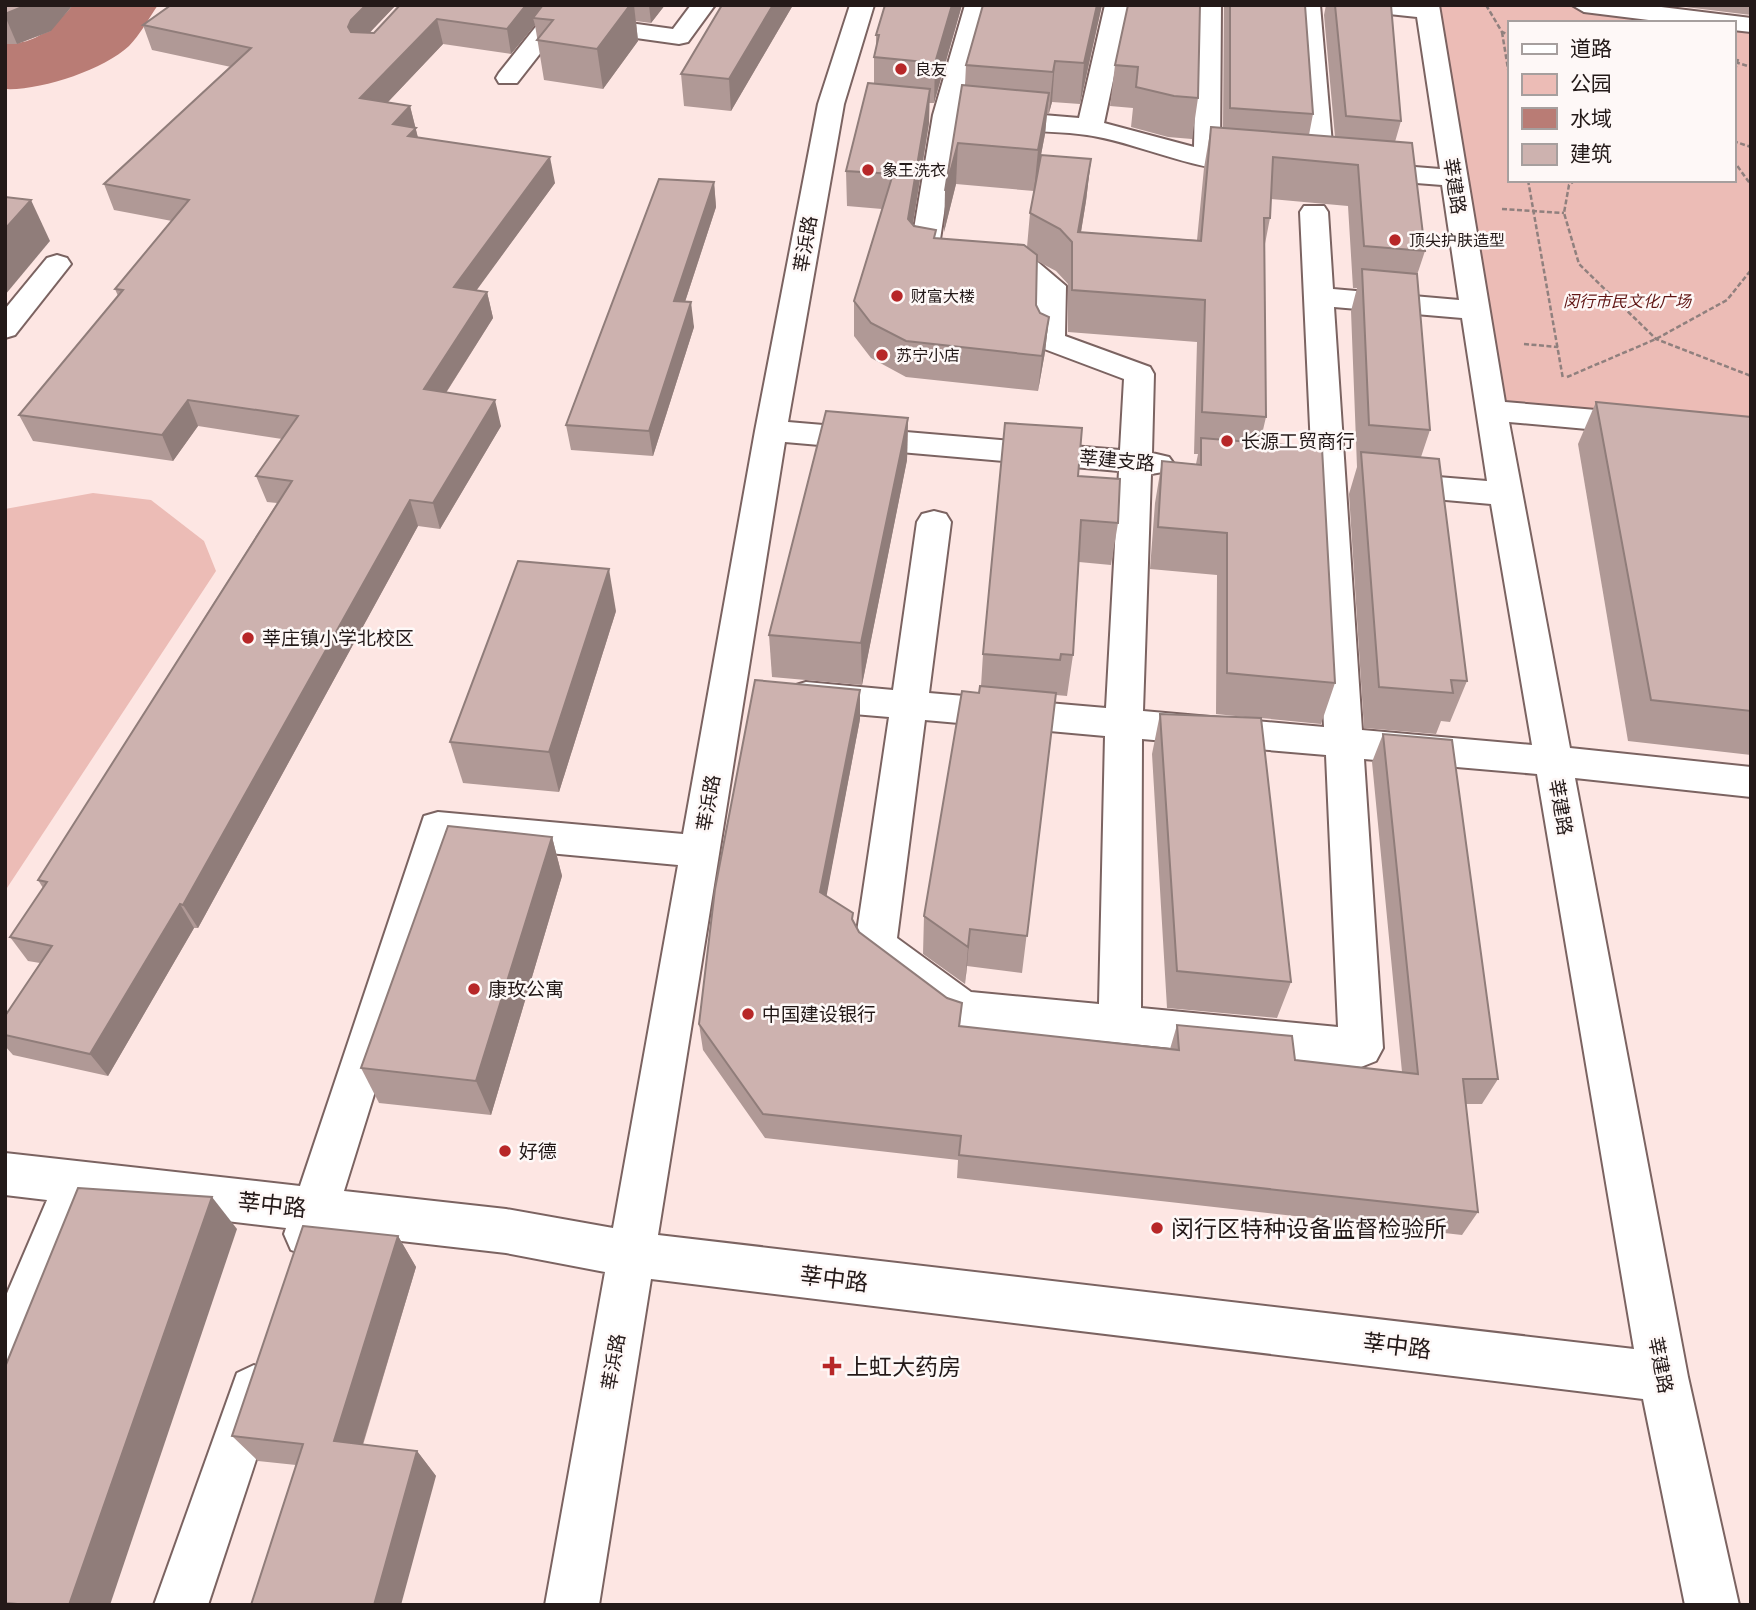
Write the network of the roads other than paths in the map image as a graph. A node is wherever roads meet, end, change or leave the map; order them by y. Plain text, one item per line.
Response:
1 (703, 5) edge
2 (862, 5) edge
3 (977, 5) edge
4 (1117, 5) edge
5 (1209, 5) edge
6 (1308, 5) edge
7 (1370, 5) edge
8 (1584, 5) edge
9 (1427, 8) edge
10 (561, 12) edge
11 (1718, 21) edge
12 (508, 78) dead end
13 (933, 114) junction
14 (1090, 127) junction
15 (1207, 158) junction
16 (1300, 165) junction
17 (1454, 178) junction
18 (1314, 212) edge
19 (57, 264) dead end
20 (1319, 297) junction
21 (1475, 310) junction
22 (5, 329) edge
23 (1491, 411) junction
24 (1669, 426) edge
25 (771, 430) junction
26 (1134, 462) junction
27 (1189, 467) edge
28 (1314, 477) junction
29 (1506, 494) junction
30 (933, 522) dead end
31 (751, 691) junction
32 (906, 705) junction
33 (1124, 723) junction
34 (1342, 743) junction
35 (1553, 761) junction
36 (1751, 782) edge
37 (700, 851) junction
38 (1120, 1023) junction
39 (5, 1174) edge
40 (78, 1182) junction
41 (315, 1209) junction
42 (631, 1254) junction
43 (293, 1275) edge
44 (266, 1354) edge
45 (5, 1356) edge
46 (1663, 1377) junction
47 (181, 1605) edge
48 (572, 1605) edge
49 (1712, 1605) edge

1 - 10 street
2 - 25 street, 莘浜路
3 - 13 street
4 - 14 street
5 - 15 street
6 - 16 street
7 - 9 street
8 - 11 street
9 - 17 street, 莘建路
10 - 12 street
13 - 14 street
13 - 26 street
14 - 15 street
15 - 16 street
16 - 17 street
17 - 21 street, 莘建路
18 - 20 street
19 - 22 street
20 - 21 street
20 - 28 street
21 - 23 street, 莘建路
23 - 24 street
23 - 29 street, 莘建路
25 - 26 street, 莘建支路
25 - 31 street, 莘浜路
26 - 27 street, 莘建支路
26 - 33 street
28 - 29 street
28 - 34 street
29 - 35 street, 莘建路
30 - 32 street
31 - 32 street
31 - 37 street, 莘浜路
32 - 33 street
32 - 38 street
33 - 34 street
33 - 38 street
34 - 35 street
34 - 38 street
35 - 36 street
35 - 46 street, 莘建路
37 - 41 street
37 - 42 street, 莘浜路
39 - 40 street, 莘中路
40 - 41 street, 莘中路
40 - 45 street
41 - 42 street, 莘中路
41 - 43 street
42 - 46 street, 莘中路
42 - 48 street, 莘浜路
44 - 47 street
46 - 49 street, 莘建路

